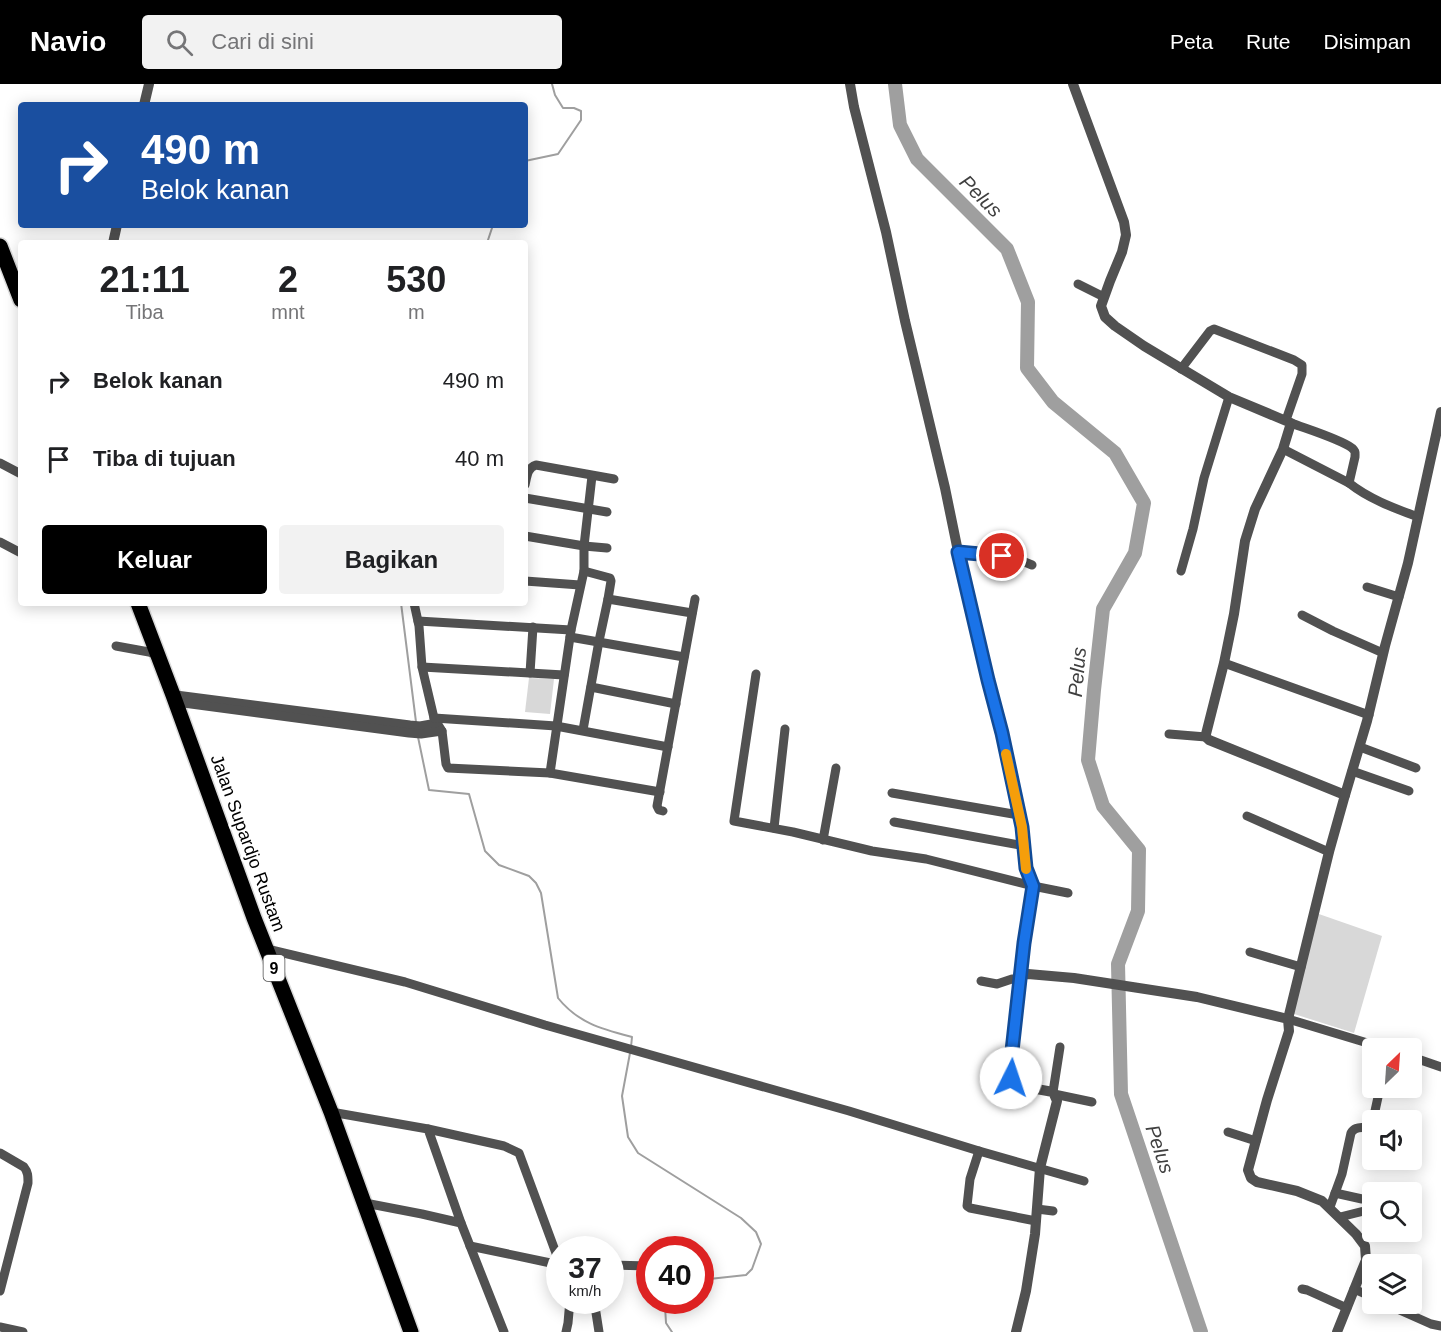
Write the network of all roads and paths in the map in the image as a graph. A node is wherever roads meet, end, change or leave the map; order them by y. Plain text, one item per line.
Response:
1 (149, 84) edge
2 (850, 84) edge
3 (1073, 84) edge
4 (145, 102) edge
5 (0, 246) edge
6 (1078, 284) dead end
7 (18, 292) edge
8 (1104, 297) junction
9 (1181, 369) junction
10 (1229, 397) junction
11 (1441, 412) edge
12 (1288, 422) junction
13 (1283, 449) junction
14 (0, 463) edge
15 (528, 471) edge
16 (18, 472) edge
17 (592, 476) junction
18 (614, 479) dead end
19 (1349, 483) junction
20 (528, 499) edge
21 (588, 509) junction
22 (607, 512) dead end
23 (1418, 517) junction
24 (528, 537) edge
25 (0, 542) edge
26 (584, 546) junction
27 (607, 548) dead end
28 (18, 551) edge
29 (958, 552) junction
30 (1032, 566) dead end
31 (584, 571) junction
32 (1181, 571) dead end
33 (528, 581) edge
34 (580, 585) junction
35 (1367, 588) dead end
36 (1399, 597) junction
37 (608, 599) junction
38 (695, 599) dead end
39 (139, 606) edge
40 (415, 606) edge
41 (692, 613) junction
42 (1302, 615) dead end
43 (418, 621) junction
44 (532, 627) junction
45 (570, 634) junction
46 (599, 641) junction
47 (116, 646) dead end
48 (1383, 653) junction
49 (158, 656) junction
50 (684, 657) junction
51 (1224, 663) junction
52 (422, 667) junction
53 (530, 673) junction
54 (756, 674) dead end
55 (564, 675) junction
56 (591, 687) junction
57 (174, 698) junction
58 (676, 704) junction
59 (1368, 715) junction
60 (438, 724) junction
61 (556, 726) junction
62 (785, 729) dead end
63 (583, 730) junction
64 (1169, 734) dead end
65 (1206, 737) junction
66 (668, 747) junction
67 (1359, 747) junction
68 (836, 768) dead end
69 (1416, 768) dead end
70 (1352, 771) junction
71 (550, 773) junction
72 (1409, 791) dead end
73 (660, 792) junction
74 (892, 793) dead end
75 (1345, 795) junction
76 (663, 811) dead end
77 (1019, 815) junction
78 (1247, 816) dead end
79 (894, 822) dead end
80 (774, 828) junction
81 (823, 840) junction
82 (1025, 846) junction
83 (1329, 852) junction
84 (1033, 886) junction
85 (1068, 893) dead end
86 (267, 949) junction
87 (1250, 952) dead end
88 (1301, 966) junction
89 (1021, 978) junction
90 (981, 981) dead end
91 (1288, 1019) junction
92 (1362, 1041) edge
93 (1060, 1047) dead end
94 (1422, 1060) edge
95 (1441, 1067) edge
96 (1054, 1093) junction
97 (1092, 1102) dead end
98 (331, 1112) junction
99 (1362, 1128) edge
100 (428, 1129) junction
101 (1228, 1132) dead end
102 (1256, 1141) junction
103 (979, 1151) junction
104 (0, 1153) edge
105 (1040, 1168) junction
106 (1084, 1181) dead end
107 (1335, 1193) junction
108 (1362, 1199) dead end
109 (365, 1203) junction
110 (1330, 1207) junction
111 (1037, 1209) junction
112 (1053, 1211) dead end
113 (1362, 1212) edge
114 (1340, 1217) junction
115 (1036, 1221) junction
116 (461, 1223) junction
117 (550, 1236) edge
118 (470, 1246) junction
119 (546, 1261) edge
120 (1302, 1288) dead end
121 (1354, 1289) junction
122 (0, 1291) edge
123 (1362, 1293) edge
124 (1347, 1308) junction
125 (569, 1314) edge
126 (596, 1314) edge
127 (1408, 1314) edge
128 (1441, 1326) edge
129 (0, 1327) edge
130 (23, 1332) edge
131 (411, 1332) edge
132 (504, 1332) edge
133 (566, 1332) edge
134 (599, 1332) edge
135 (1016, 1332) edge
136 (1337, 1332) edge

1 - 4 street
2 - 29 street
3 - 8 street
5 - 7 highway
6 - 8 street
8 - 9 street
9 - 10 street
9 - 12 street
10 - 12 street
10 - 32 street
11 - 23 street
12 - 13 street
12 - 19 street
13 - 19 street
13 - 51 street
14 - 16 street
15 - 17 street
17 - 18 street
17 - 21 street
19 - 23 street
20 - 21 street
21 - 22 street
21 - 26 street
23 - 36 street
24 - 26 street
25 - 28 street
26 - 27 street
26 - 31 street
29 - 30 street
29 - 77 street
31 - 34 street
31 - 37 street
33 - 34 street
34 - 45 street
35 - 36 street
36 - 48 street
37 - 41 street
37 - 46 street
38 - 41 street
39 - 49 highway, Jalan Supardjo Rustam / 9
40 - 43 street
41 - 50 street
42 - 48 street
43 - 44 street
43 - 52 street
44 - 45 street
44 - 53 street
45 - 46 street
45 - 55 street
46 - 50 street
46 - 56 street
47 - 49 street
48 - 59 street
49 - 57 highway, Jalan Supardjo Rustam / 9
50 - 58 street
51 - 59 street
51 - 65 street
52 - 53 street
52 - 60 street
53 - 55 street
54 - 80 street
55 - 61 street
56 - 58 street
56 - 63 street
57 - 60 street
57 - 86 highway, Jalan Supardjo Rustam / 9
58 - 66 street
59 - 67 street
60 - 61 street
60 - 71 street
61 - 63 street
61 - 71 street
62 - 80 street
63 - 66 street
64 - 65 street
65 - 75 street
66 - 73 street
67 - 69 street
67 - 70 street
68 - 81 street
70 - 72 street
70 - 75 street
71 - 73 street
73 - 76 street
74 - 77 street
75 - 83 street
77 - 82 street
78 - 83 street
79 - 82 street
80 - 81 street
81 - 84 street
82 - 84 street
83 - 88 street
84 - 85 street
84 - 89 street
86 - 98 highway, Jalan Supardjo Rustam / 9
86 - 103 street
87 - 88 street
88 - 91 street
89 - 90 street
89 - 91 street
89 - 96 street
91 - 92 street
91 - 102 street
93 - 96 street
94 - 95 street
96 - 97 street
96 - 105 street
98 - 100 street
98 - 109 highway, Jalan Supardjo Rustam / 9
99 - 107 street
100 - 116 street
100 - 117 street
101 - 102 street
102 - 110 street
103 - 105 street
103 - 115 street
104 - 122 street
105 - 106 street
105 - 111 street
107 - 108 street
107 - 110 street
109 - 116 street
109 - 131 highway, Jalan Supardjo Rustam / 9
110 - 114 street
111 - 112 street
111 - 115 street
113 - 114 street
114 - 121 street
115 - 135 street
116 - 118 street
118 - 119 street
118 - 132 street
120 - 124 street
121 - 123 street
121 - 124 street
124 - 136 street
125 - 133 street
126 - 134 street
127 - 128 street
129 - 130 street

